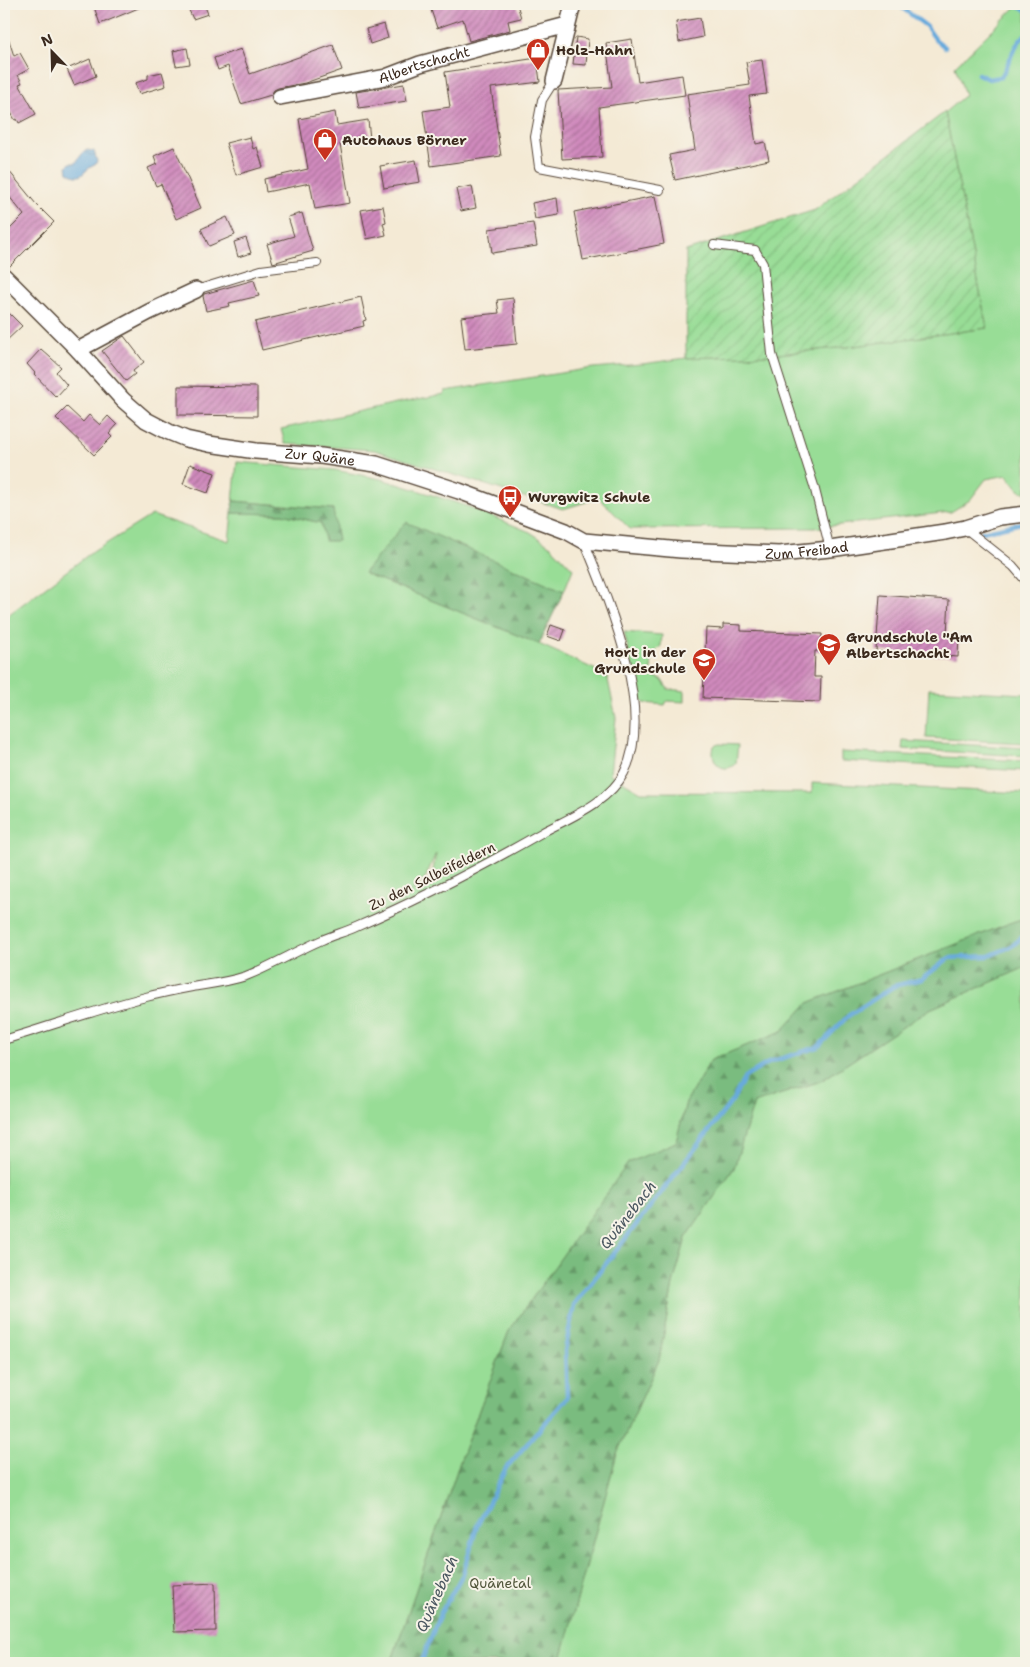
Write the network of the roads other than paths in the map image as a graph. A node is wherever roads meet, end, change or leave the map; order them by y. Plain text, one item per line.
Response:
1 (572, 4) edge
2 (567, 25) junction
3 (554, 82) joint
4 (280, 98) dead end
5 (660, 190) dead end
6 (714, 245) dead end
7 (317, 264) dead end
8 (4, 276) edge
9 (196, 290) joint
10 (78, 350) junction
11 (1026, 514) edge
12 (965, 528) junction
13 (584, 541) junction
14 (830, 550) junction
15 (1026, 581) edge
16 (4, 1040) edge

1 - 2 street
2 - 3 street
2 - 4 street, Albertschacht
3 - 5 lane
6 - 14 lane
7 - 9 lane
8 - 10 street, Zur Quäne
9 - 10 street
10 - 13 street, Zur Quäne
11 - 12 street, Zum Freibad
12 - 14 street, Zum Freibad
12 - 15 lane
13 - 14 street, Zum Freibad
13 - 16 lane, Zu den Salbeifeldern

